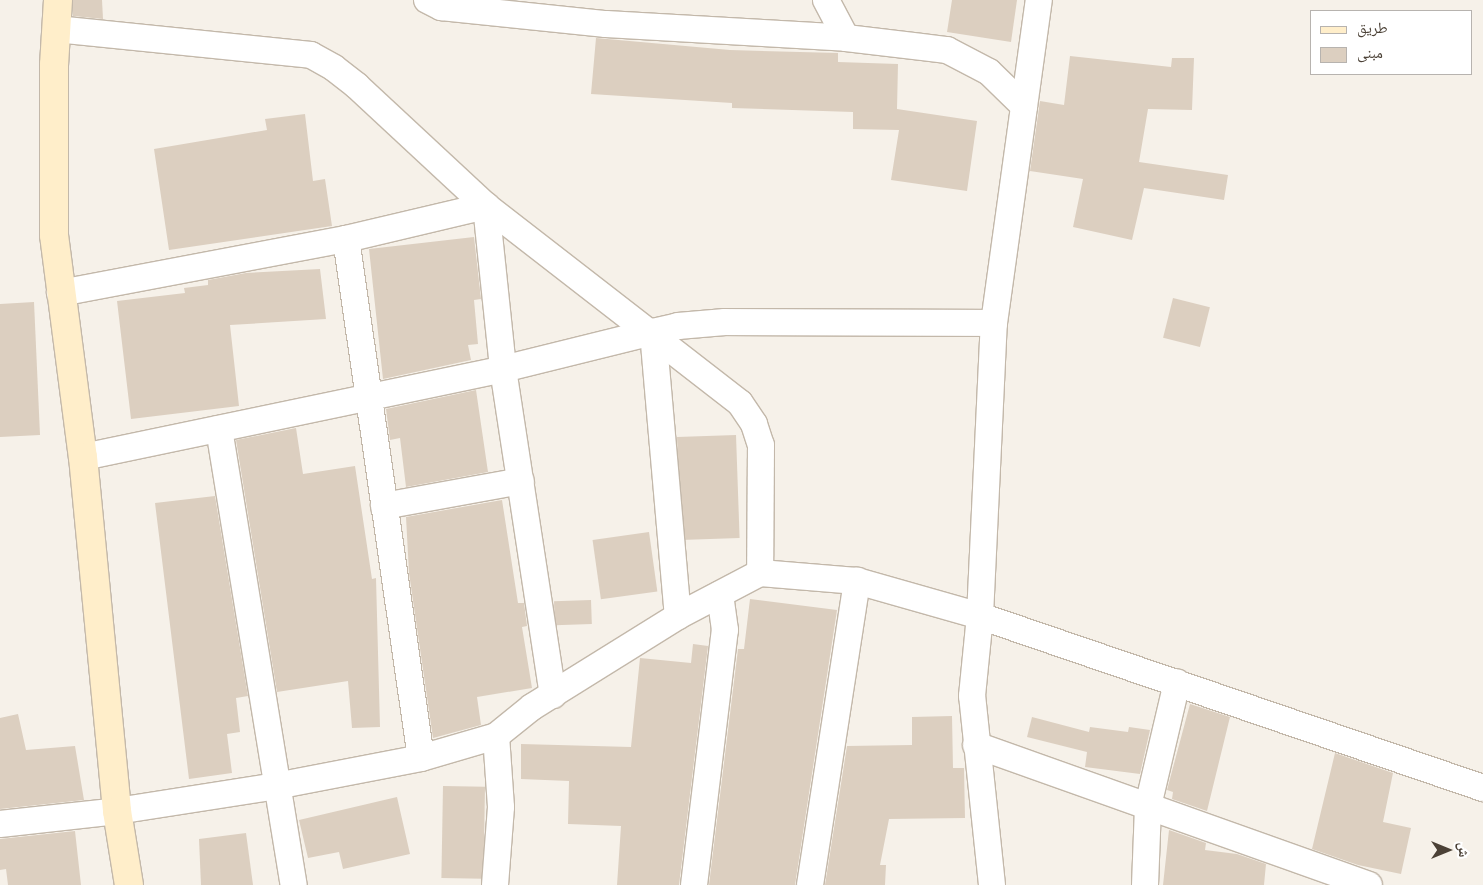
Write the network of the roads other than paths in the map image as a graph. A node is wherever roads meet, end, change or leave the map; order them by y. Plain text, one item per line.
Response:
1 (58, 0) edge
2 (427, 0) edge
3 (826, 0) edge
4 (1039, 0) edge
5 (56, 29) junction
6 (846, 38) junction
7 (1024, 106) junction
8 (486, 206) junction
9 (346, 239) junction
10 (60, 293) junction
11 (994, 323) junction
12 (654, 332) junction
13 (504, 369) junction
14 (368, 398) junction
15 (219, 429) junction
16 (83, 457) junction
17 (521, 481) junction
18 (384, 506) junction
19 (760, 573) junction
20 (857, 581) junction
21 (720, 594) junction
22 (678, 616) junction
23 (980, 616) junction
24 (1177, 682) junction
25 (553, 694) junction
26 (496, 736) junction
27 (976, 745) junction
28 (421, 758) junction
29 (276, 786) junction
30 (1483, 788) edge
31 (1148, 806) junction
32 (117, 811) junction
33 (0, 824) edge
34 (129, 885) edge
35 (294, 885) edge
36 (495, 885) edge
37 (694, 885) edge
38 (810, 885) edge
39 (992, 885) edge
40 (1145, 885) edge
41 (1369, 885) edge

1 - 5 main road
2 - 6 street
3 - 6 street
4 - 7 street
5 - 8 street
5 - 10 main road
6 - 7 street
7 - 11 street
8 - 9 street
8 - 12 street
8 - 13 street
9 - 10 street
9 - 14 street
10 - 16 main road
11 - 12 street
11 - 23 street
12 - 13 street
12 - 19 street
12 - 22 street
13 - 14 street
13 - 17 street
14 - 15 street
14 - 18 street
15 - 16 street
15 - 29 street
16 - 32 main road
17 - 18 street
17 - 25 street
18 - 28 street
19 - 20 street
19 - 21 street
20 - 23 street
20 - 38 street
21 - 22 street
21 - 37 street
22 - 25 street
23 - 24 street
23 - 27 street
24 - 30 street
24 - 31 street
25 - 26 street
26 - 28 street
26 - 36 street
27 - 31 street
27 - 39 street
28 - 29 street
29 - 32 street
29 - 35 street
31 - 40 street
31 - 41 street
32 - 33 street
32 - 34 main road

